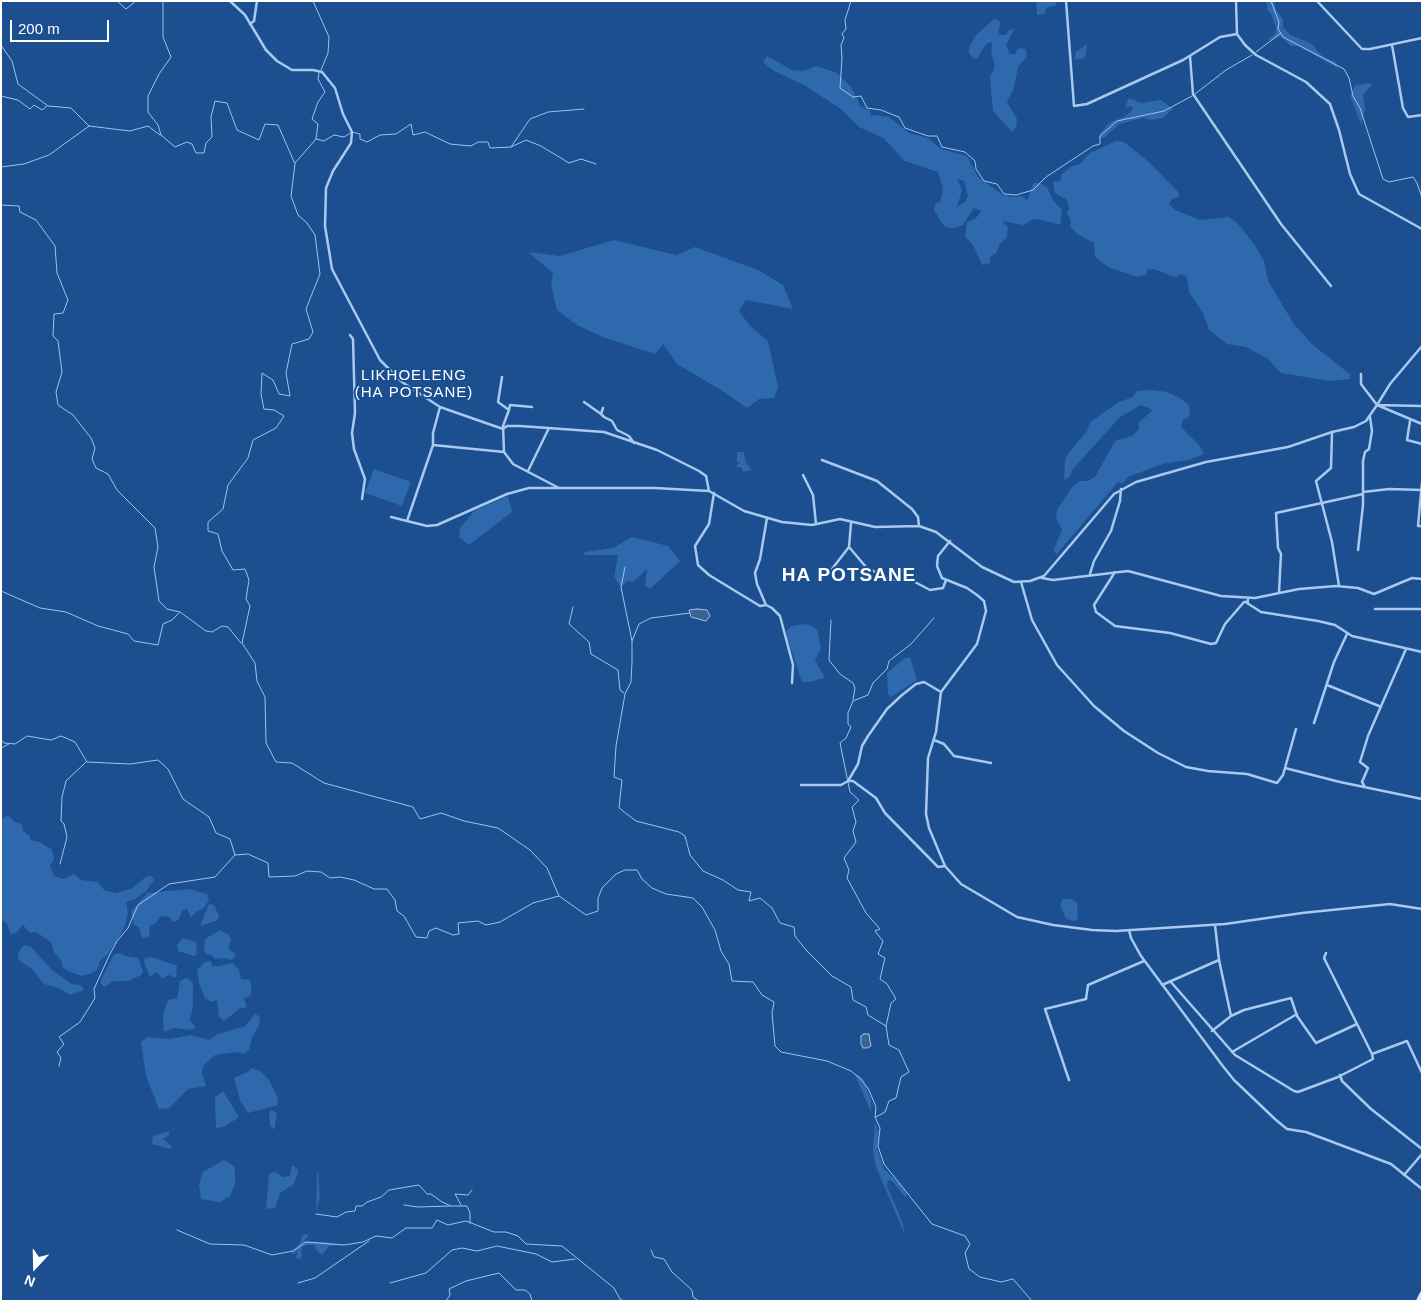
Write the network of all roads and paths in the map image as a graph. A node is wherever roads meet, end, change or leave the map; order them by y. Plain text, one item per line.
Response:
1 (230, 1) edge
2 (257, 1) edge
3 (1066, 1) edge
4 (1236, 1) edge
5 (1318, 1) edge
6 (250, 24) junction
7 (1237, 34) junction
8 (1422, 38) edge
9 (1392, 45) junction
10 (1190, 56) junction
11 (1422, 114) edge
12 (1422, 229) edge
13 (1331, 286) dead end
14 (350, 335) dead end
15 (1422, 346) edge
16 (1361, 374) dead end
17 (502, 377) dead end
18 (584, 402) dead end
19 (1377, 404) junction
20 (1422, 406) edge
21 (440, 407) junction
22 (532, 407) dead end
23 (603, 408) dead end
24 (508, 410) junction
25 (602, 414) junction
26 (1370, 417) junction
27 (1410, 421) junction
28 (1422, 424) edge
29 (503, 430) junction
30 (549, 430) junction
31 (1332, 432) junction
32 (634, 443) junction
33 (1422, 444) edge
34 (433, 445) junction
35 (504, 452) junction
36 (822, 460) dead end
37 (528, 471) junction
38 (803, 475) dead end
39 (1422, 482) edge
40 (559, 488) junction
41 (1121, 489) junction
42 (1421, 489) edge
43 (709, 491) junction
44 (714, 492) junction
45 (1363, 493) junction
46 (362, 499) dead end
47 (1322, 503) junction
48 (391, 517) dead end
49 (767, 518) junction
50 (407, 522) junction
51 (851, 523) junction
52 (816, 524) junction
53 (919, 526) junction
54 (1422, 526) edge
55 (950, 541) junction
56 (849, 547) junction
57 (1358, 550) dead end
58 (832, 569) dead end
59 (1115, 572) junction
60 (1090, 574) junction
61 (1040, 578) junction
62 (1422, 579) edge
63 (946, 580) junction
64 (1021, 582) junction
65 (1339, 586) junction
66 (1279, 592) junction
67 (1248, 600) junction
68 (766, 605) junction
69 (1375, 609) dead end
70 (1422, 610) edge
71 (1348, 634) junction
72 (1406, 649) junction
73 (1422, 652) edge
74 (792, 683) dead end
75 (1327, 685) junction
76 (941, 692) junction
77 (1379, 706) junction
78 (1314, 723) dead end
79 (1296, 729) dead end
80 (934, 740) junction
81 (991, 763) dead end
82 (1285, 768) junction
83 (848, 781) junction
84 (801, 785) dead end
85 (1365, 788) junction
86 (1422, 799) edge
87 (945, 866) junction
88 (1422, 909) edge
89 (1215, 925) junction
90 (1129, 930) junction
91 (1326, 953) dead end
92 (1219, 960) junction
93 (1144, 961) junction
94 (1170, 981) junction
95 (1162, 985) junction
96 (1297, 1014) junction
97 (1230, 1016) junction
98 (1357, 1024) junction
99 (1212, 1031) junction
100 (1232, 1052) junction
101 (1372, 1054) junction
102 (1422, 1073) edge
103 (1340, 1075) junction
104 (1069, 1080) dead end
105 (1422, 1149) edge
106 (1422, 1154) edge
107 (1404, 1175) junction
108 (1422, 1189) edge
109 (1422, 1293) edge
110 (1418, 1301) edge

1 - 6 street
2 - 6 street
3 - 10 street
4 - 7 street
5 - 9 street
6 - 21 street
7 - 10 street
7 - 12 street
8 - 9 street
9 - 11 street
10 - 13 street
14 - 46 street
15 - 19 street
16 - 19 street
17 - 24 street
18 - 25 street
19 - 20 street
19 - 26 street
19 - 27 street
21 - 29 street
21 - 34 street
22 - 24 street
23 - 25 street
24 - 29 street
25 - 32 street
26 - 31 street
26 - 45 street
27 - 28 street
27 - 33 street
29 - 30 street
29 - 35 street
30 - 32 street
30 - 37 street
31 - 41 street
31 - 47 street
32 - 43 street
34 - 35 street
34 - 50 street
35 - 37 street
36 - 53 street
37 - 40 street
38 - 52 street
39 - 42 street
40 - 43 street
40 - 50 street
41 - 60 street
41 - 61 street
42 - 45 street
42 - 54 street
43 - 44 street
44 - 49 street
44 - 68 street
45 - 47 street
45 - 57 street
47 - 65 street
47 - 66 street
48 - 50 street
49 - 52 street
49 - 68 street
51 - 52 street
51 - 53 street
51 - 56 street
53 - 55 street
55 - 63 street
55 - 64 street
56 - 58 street
56 - 63 street
59 - 60 street
59 - 67 street
59 - 67 street
60 - 61 street
61 - 64 street
62 - 65 street
63 - 76 street
64 - 82 street
65 - 66 street
66 - 67 street
67 - 71 street
68 - 74 street
69 - 70 street
71 - 72 street
71 - 75 street
72 - 73 street
72 - 77 street
75 - 77 street
75 - 78 street
76 - 80 street
76 - 83 street
77 - 85 street
79 - 82 street
80 - 81 street
80 - 87 street
82 - 85 street
83 - 84 street
83 - 87 street
85 - 86 street
87 - 90 street
88 - 89 street
89 - 90 street
89 - 92 street
90 - 93 street
91 - 98 street
92 - 94 street
92 - 97 street
93 - 95 street
93 - 104 street
94 - 95 street
94 - 99 street
95 - 107 street
96 - 97 street
96 - 98 street
96 - 100 street
97 - 99 street
98 - 101 street
99 - 100 street
100 - 103 street
101 - 102 street
101 - 103 street
103 - 105 street
106 - 107 street
107 - 108 street
109 - 110 main road

